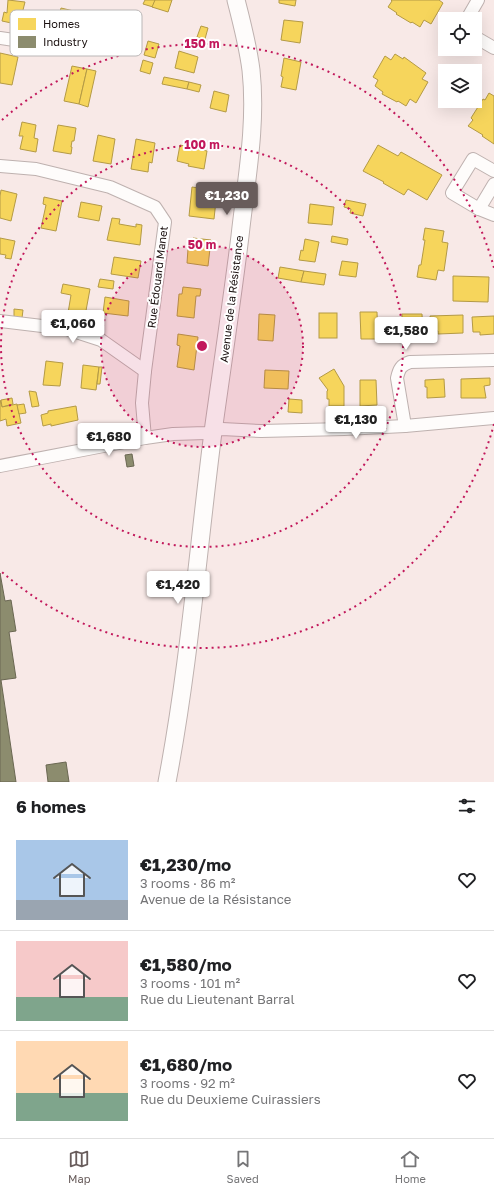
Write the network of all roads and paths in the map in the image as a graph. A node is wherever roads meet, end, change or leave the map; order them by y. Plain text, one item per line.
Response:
1 (236, 0) edge
2 (478, 0) edge
3 (471, 12) edge
4 (0, 38) edge
5 (10, 39) edge
6 (482, 41) edge
7 (494, 48) edge
8 (0, 166) edge
9 (494, 171) edge
10 (494, 184) edge
11 (479, 209) junction
12 (494, 215) edge
13 (0, 321) edge
14 (494, 360) edge
15 (145, 371) junction
16 (494, 418) edge
17 (405, 426) junction
18 (213, 431) junction
19 (145, 438) junction
20 (0, 466) edge
21 (167, 782) edge

1 - 18 main road, Avenue de la Résistance
2 - 3 street
4 - 5 street
6 - 7 street
8 - 15 street, Rue Édouard Manet
9 - 11 street
10 - 11 street
11 - 12 street
13 - 15 street
14 - 17 street
15 - 19 street, Rue Édouard Manet
16 - 17 street
17 - 18 street
18 - 19 street
18 - 21 main road, Avenue de la Résistance
19 - 20 street

